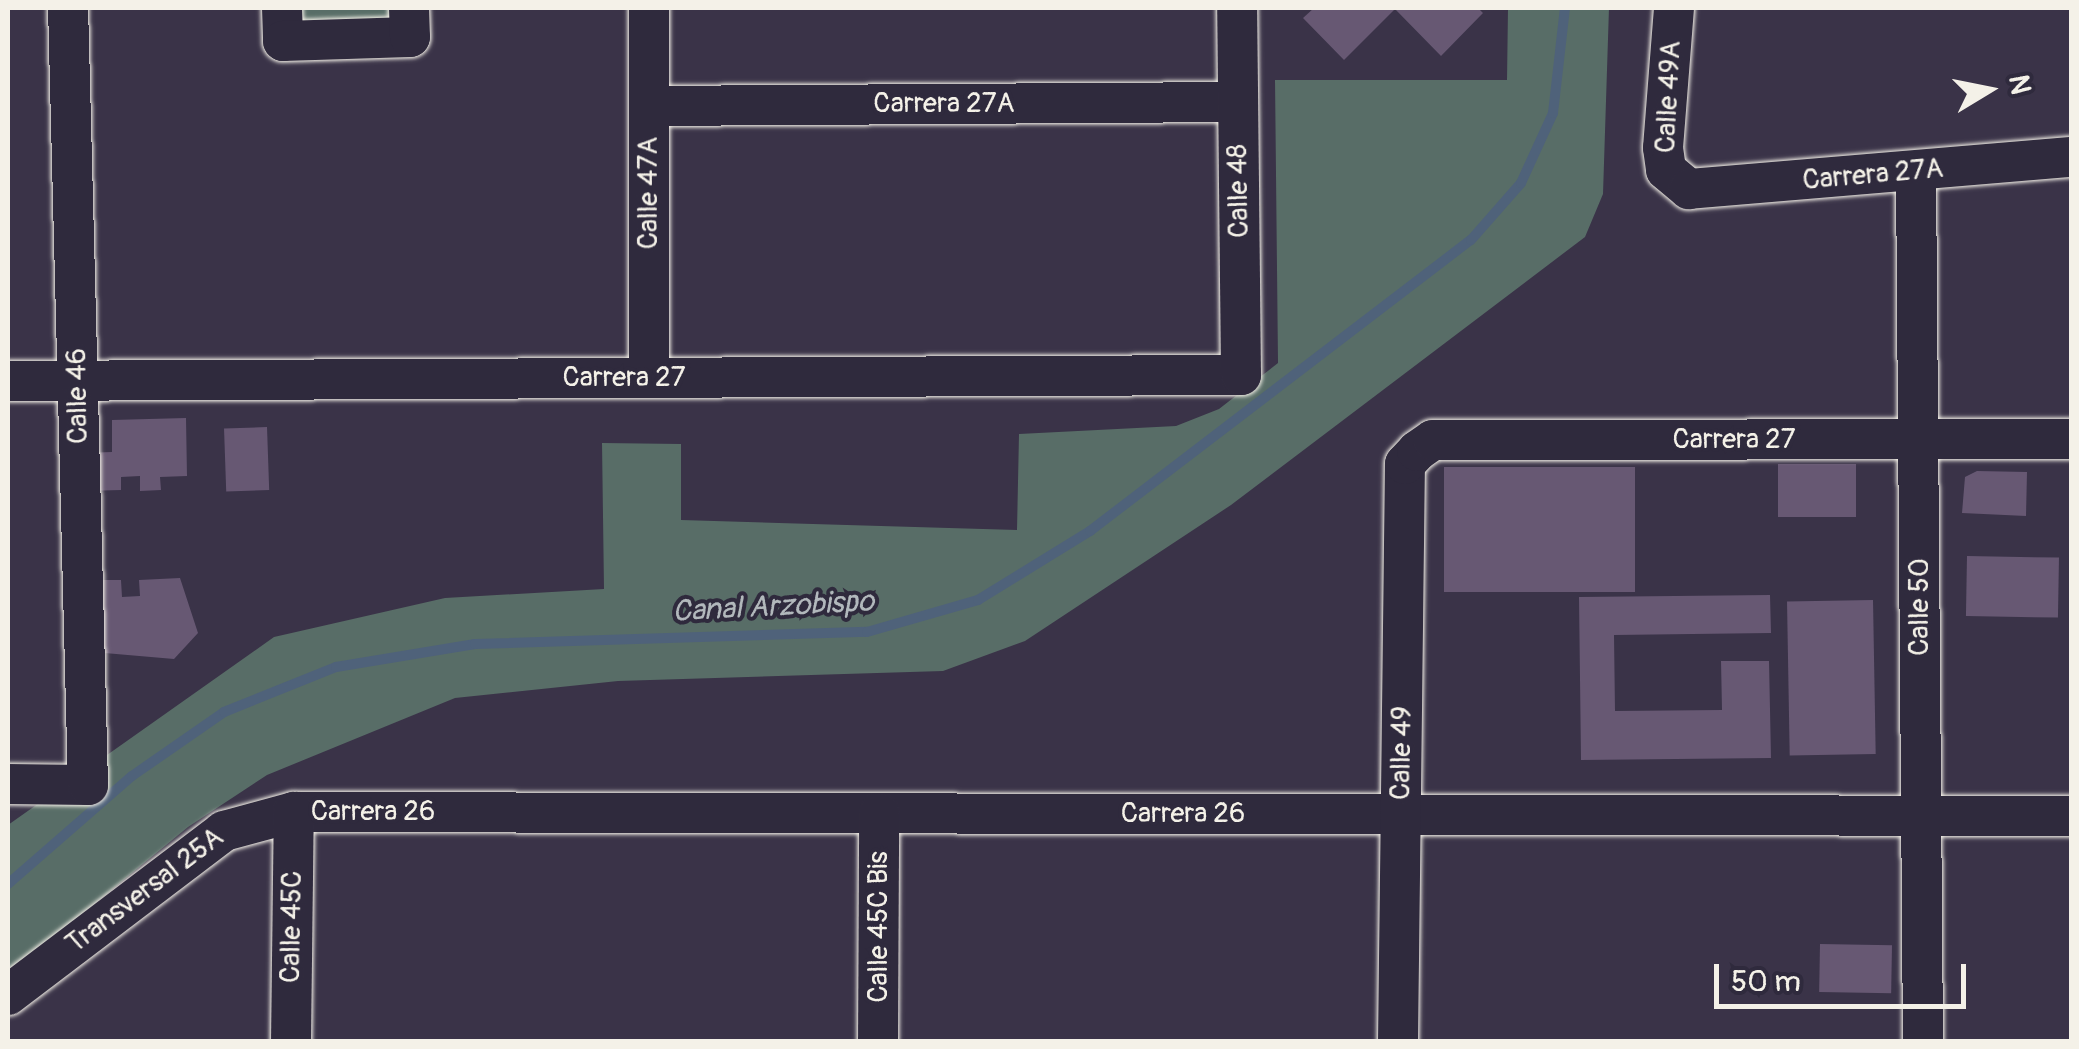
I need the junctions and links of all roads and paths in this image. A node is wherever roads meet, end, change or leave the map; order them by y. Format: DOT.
graph roads {
  1 [pos="68,8"];
  2 [pos="282,8"];
  3 [pos="410,8"];
  4 [pos="650,8"];
  5 [pos="1237,8"];
  6 [pos="1674,8"];
  7 [pos="1238,102"];
  8 [pos="649,106"];
  9 [pos="2072,157"];
  10 [pos="1916,172"];
  11 [pos="1675,182"];
  12 [pos="1241,375"];
  13 [pos="648,378"];
  14 [pos="77,381"];
  15 [pos="8,382"];
  16 [pos="1918,439"];
  17 [pos="2072,439"];
  18 [pos="1406,464"];
  19 [pos="8,784"];
  20 [pos="294,812"];
  21 [pos="880,813"];
  22 [pos="1401,814"];
  23 [pos="1921,816"];
  24 [pos="2072,816"];
  25 [pos="8,995"];
  26 [pos="291,1042"];
  27 [pos="878,1042"];
  28 [pos="1398,1042"];
  29 [pos="1923,1042"];
  1 -- 14 [label="street, Calle 46"];
  2 -- 3 [label="street"];
  4 -- 8 [label="street, Calle 47A"];
  5 -- 7 [label="street, Calle 48"];
  6 -- 11 [label="street, Calle 49A"];
  7 -- 8 [label="street, Carrera 27A"];
  7 -- 12 [label="street, Calle 48"];
  8 -- 13 [label="street, Calle 47A"];
  9 -- 10 [label="street, Carrera 27A"];
  10 -- 11 [label="street, Carrera 27A"];
  10 -- 16 [label="street, Calle 50"];
  12 -- 13 [label="street, Carrera 27"];
  13 -- 14 [label="street, Carrera 27"];
  14 -- 15 [label="street, Carrera 27"];
  14 -- 19 [label="street, Calle 46"];
  16 -- 17 [label="street, Carrera 27"];
  16 -- 18 [label="street, Carrera 27"];
  16 -- 23 [label="street, Calle 50"];
  18 -- 22 [label="street, Calle 49"];
  20 -- 21 [label="street, Carrera 26"];
  20 -- 25 [label="street, Transversal 25A"];
  20 -- 26 [label="street, Calle 45C"];
  21 -- 22 [label="street, Carrera 26"];
  21 -- 27 [label="street, Calle 45C Bis"];
  22 -- 23 [label="street, Carrera 26"];
  22 -- 28 [label="street, Calle 49"];
  23 -- 24 [label="street, Carrera 26"];
  23 -- 29 [label="street, Calle 50"];
}
